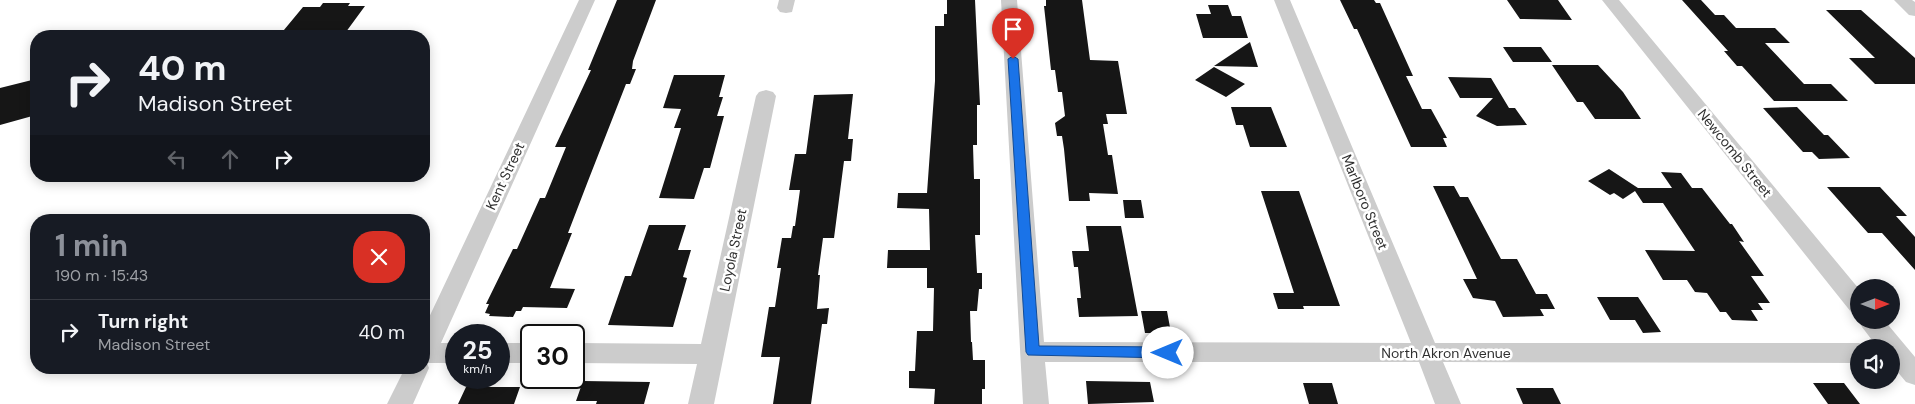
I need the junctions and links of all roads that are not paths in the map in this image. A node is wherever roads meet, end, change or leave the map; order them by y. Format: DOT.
graph roads {
  1 [pos="587,0"];
  2 [pos="1009,0"];
  3 [pos="1282,0"];
  4 [pos="1610,0"];
  5 [pos="1902,0"];
  6 [pos="1915,11"];
  7 [pos="766,96"];
  8 [pos="1850,295"];
  9 [pos="1878,329"];
  10 [pos="430,340"];
  11 [pos="1033,352"];
  12 [pos="430,353"];
  13 [pos="445,353"];
  14 [pos="585,353"];
  15 [pos="1427,353"];
  16 [pos="1850,353"];
  17 [pos="1901,353"];
  18 [pos="711,354"];
  19 [pos="414,374"];
  20 [pos="1915,375"];
  21 [pos="400,404"];
  22 [pos="701,404"];
  23 [pos="1036,404"];
  24 [pos="1448,404"];
  1 -- 10 [label="street, Kent Street"];
  2 -- 11 [label="street"];
  3 -- 15 [label="street, Marlboro Street"];
  4 -- 8 [label="street, Newcomb Street"];
  5 -- 6 [label="street"];
  7 -- 18 [label="street, Loyola Street"];
  9 -- 17 [label="street"];
  11 -- 15 [label="street, North Akron Avenue"];
  11 -- 23 [label="street"];
  12 -- 13 [label="street"];
  14 -- 18 [label="street"];
  15 -- 16 [label="street, North Akron Avenue"];
  15 -- 24 [label="street, Marlboro Street"];
  17 -- 20 [label="street"];
  18 -- 22 [label="street, Loyola Street"];
  19 -- 21 [label="street"];
}
